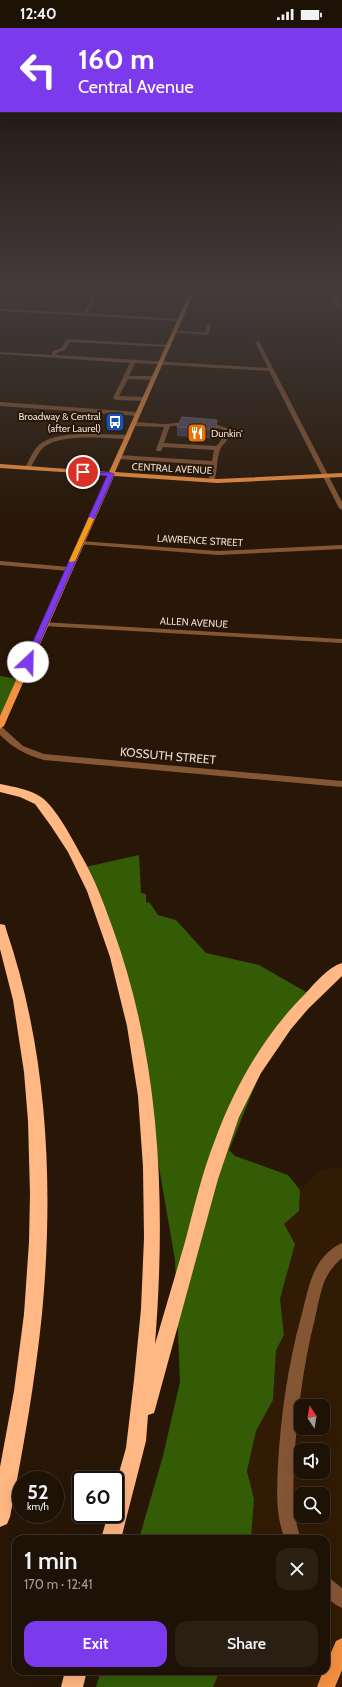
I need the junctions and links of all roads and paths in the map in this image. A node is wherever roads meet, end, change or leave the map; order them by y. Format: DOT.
graph roads {
  1 [pos="130,367"];
  2 [pos="159,367"];
  3 [pos="231,367"];
  4 [pos="272,370"];
  5 [pos="126,377"];
  6 [pos="154,378"];
  7 [pos="145,399"];
  8 [pos="0,404"];
  9 [pos="112,405"];
  10 [pos="138,414"];
  11 [pos="134,424"];
  12 [pos="168,425"];
  13 [pos="128,437"];
  14 [pos="162,445"];
  15 [pos="217,448"];
  16 [pos="119,457"];
  17 [pos="155,459"];
  18 [pos="215,463"];
  19 [pos="0,466"];
  20 [pos="28,468"];
  21 [pos="111,474"];
  22 [pos="342,474"];
  23 [pos="325,476"];
  24 [pos="212,480"];
  25 [pos="342,508"];
  26 [pos="80,543"];
  27 [pos="342,547"];
  28 [pos="0,563"];
  29 [pos="69,569"];
  30 [pos="44,624"];
  31 [pos="342,641"];
  32 [pos="0,726"];
  33 [pos="0,730"];
  34 [pos="342,784"];
  35 [pos="0,788"];
  36 [pos="0,929"];
  37 [pos="342,968"];
  38 [pos="342,1250"];
  39 [pos="135,1449"];
  40 [pos="0,1517"];
  41 [pos="112,1535"];
  42 [pos="290,1535"];
  43 [pos="330,1589"];
  44 [pos="342,1599"];
  45 [pos="342,1647"];
  46 [pos="75,1675"];
  47 [pos="72,1687"];
  48 [pos="326,1687"];
  1 -- 5 [label="street"];
  2 -- 6 [label="main road"];
  3 -- 4 [label="street"];
  4 -- 23 [label="street"];
  5 -- 6 [label="street"];
  5 -- 9 [label="street"];
  6 -- 7 [label="main road"];
  7 -- 9 [label="street"];
  7 -- 10 [label="main road"];
  8 -- 9 [label="street"];
  9 -- 10 [label="street"];
  10 -- 11 [label="main road"];
  11 -- 12 [label="street"];
  11 -- 13 [label="main road"];
  12 -- 14 [label="street"];
  12 -- 15 [label="street"];
  13 -- 16 [label="main road"];
  13 -- 20 [label="street"];
  14 -- 15 [label="street"];
  14 -- 17 [label="street"];
  15 -- 18 [label="street"];
  16 -- 17 [label="street"];
  16 -- 21 [label="main road"];
  17 -- 18 [label="street"];
  18 -- 24 [label="street"];
  19 -- 20 [label="main road, CENTRAL AVENUE"];
  20 -- 21 [label="main road, CENTRAL AVENUE"];
  21 -- 24 [label="main road, CENTRAL AVENUE"];
  21 -- 26 [label="main road"];
  22 -- 23 [label="main road, CENTRAL AVENUE"];
  23 -- 24 [label="main road, CENTRAL AVENUE"];
  23 -- 25 [label="street"];
  26 -- 27 [label="street, LAWRENCE STREET"];
  26 -- 29 [label="main road"];
  28 -- 29 [label="street"];
  29 -- 30 [label="main road"];
  30 -- 31 [label="street, ALLEN AVENUE"];
  30 -- 32 [label="main road"];
  33 -- 34 [label="street, KOSSUTH STREET"];
  35 -- 39 [label="highway"];
  36 -- 40 [label="highway"];
  37 -- 39 [label="highway"];
  38 -- 42 [label="street"];
  39 -- 41 [label="highway"];
  43 -- 44 [label="street"];
  45 -- 48 [label="main road"];
  46 -- 47 [label="highway"];
}
